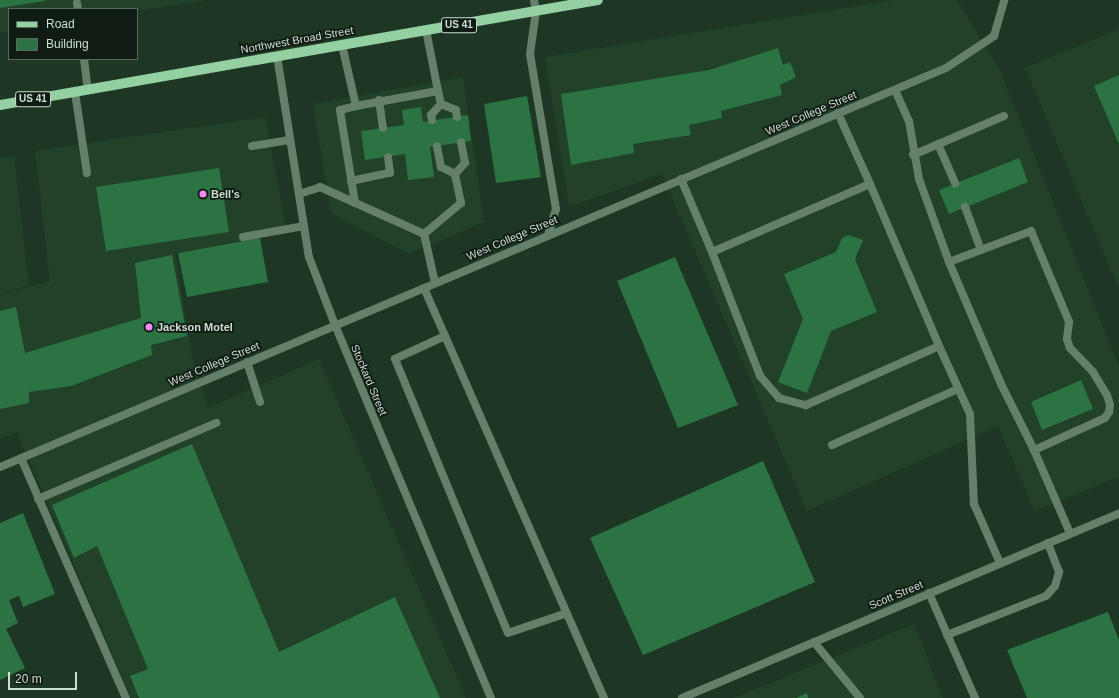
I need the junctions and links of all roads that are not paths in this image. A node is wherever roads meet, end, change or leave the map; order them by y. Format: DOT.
graph roads {
  1 [pos="534,0"];
  2 [pos="598,0"];
  3 [pos="1004,0"];
  4 [pos="584,1"];
  5 [pos="536,11"];
  6 [pos="426,30"];
  7 [pos="342,45"];
  8 [pos="277,56"];
  9 [pos="84,60"];
  10 [pos="88,90"];
  11 [pos="894,90"];
  12 [pos="438,91"];
  13 [pos="75,92"];
  14 [pos="379,100"];
  15 [pos="441,104"];
  16 [pos="0,105"];
  17 [pos="356,106"];
  18 [pos="838,113"];
  19 [pos="1004,116"];
  20 [pos="457,117"];
  21 [pos="432,120"];
  22 [pos="383,128"];
  23 [pos="290,140"];
  24 [pos="461,142"];
  25 [pos="938,144"];
  26 [pos="252,146"];
  27 [pos="437,146"];
  28 [pos="913,155"];
  29 [pos="388,157"];
  30 [pos="87,173"];
  31 [pos="455,174"];
  32 [pos="681,179"];
  33 [pos="351,181"];
  34 [pos="870,184"];
  35 [pos="956,184"];
  36 [pos="299,194"];
  37 [pos="355,203"];
  38 [pos="965,207"];
  39 [pos="304,226"];
  40 [pos="424,234"];
  41 [pos="548,235"];
  42 [pos="243,237"];
  43 [pos="981,250"];
  44 [pos="712,252"];
  45 [pos="949,262"];
  46 [pos="436,283"];
  47 [pos="424,288"];
  48 [pos="334,325"];
  49 [pos="445,336"];
  50 [pos="939,346"];
  51 [pos="247,362"];
  52 [pos="958,389"];
  53 [pos="260,402"];
  54 [pos="216,423"];
  55 [pos="832,445"];
  56 [pos="1034,450"];
  57 [pos="21,458"];
  58 [pos="0,467"];
  59 [pos="38,499"];
  60 [pos="1119,513"];
  61 [pos="1070,534"];
  62 [pos="1048,543"];
  63 [pos="1000,563"];
  64 [pos="929,593"];
  65 [pos="567,613"];
  66 [pos="947,635"];
  67 [pos="814,642"];
  68 [pos="126,698"];
  69 [pos="491,698"];
  70 [pos="604,698"];
  71 [pos="682,698"];
  72 [pos="860,698"];
  73 [pos="975,698"];
  1 -- 5 [label="street"];
  2 -- 4 [label="main road, Northwest Broad Street / US 41"];
  3 -- 11 [label="street, West College Street"];
  4 -- 5 [label="main road, Northwest Broad Street / US 41"];
  5 -- 6 [label="main road, Northwest Broad Street / US 41"];
  5 -- 41 [label="street"];
  6 -- 7 [label="main road, Northwest Broad Street / US 41"];
  6 -- 12 [label="street"];
  7 -- 8 [label="main road, Northwest Broad Street / US 41"];
  7 -- 17 [label="street"];
  8 -- 10 [label="main road, Northwest Broad Street / US 41"];
  8 -- 23 [label="street, Stockard Street"];
  9 -- 10 [label="street"];
  10 -- 13 [label="main road, Northwest Broad Street / US 41"];
  11 -- 18 [label="street, West College Street"];
  11 -- 28 [label="street"];
  12 -- 14 [label="street"];
  12 -- 15 [label="street"];
  13 -- 16 [label="main road, Northwest Broad Street / US 41"];
  13 -- 30 [label="street"];
  14 -- 17 [label="street"];
  14 -- 22 [label="street"];
  15 -- 20 [label="street"];
  15 -- 21 [label="street"];
  17 -- 33 [label="street"];
  18 -- 32 [label="street, West College Street"];
  18 -- 34 [label="street"];
  19 -- 25 [label="street"];
  23 -- 26 [label="street"];
  23 -- 36 [label="street, Stockard Street"];
  24 -- 31 [label="street"];
  25 -- 28 [label="street"];
  25 -- 35 [label="street"];
  27 -- 31 [label="street"];
  28 -- 45 [label="street"];
  29 -- 33 [label="street"];
  31 -- 40 [label="street"];
  32 -- 41 [label="street, West College Street"];
  32 -- 44 [label="street"];
  33 -- 37 [label="street"];
  34 -- 44 [label="street"];
  34 -- 50 [label="street"];
  36 -- 37 [label="street"];
  36 -- 39 [label="street, Stockard Street"];
  37 -- 40 [label="street"];
  38 -- 43 [label="street"];
  39 -- 42 [label="street"];
  39 -- 48 [label="street, Stockard Street"];
  40 -- 46 [label="street"];
  41 -- 46 [label="street, West College Street"];
  43 -- 45 [label="street"];
  43 -- 56 [label="street"];
  44 -- 50 [label="street"];
  45 -- 56 [label="street"];
  46 -- 47 [label="street, West College Street"];
  47 -- 48 [label="street, West College Street"];
  47 -- 49 [label="street"];
  48 -- 51 [label="street, West College Street"];
  48 -- 69 [label="street, Stockard Street"];
  49 -- 65 [label="street"];
  49 -- 65 [label="street"];
  50 -- 52 [label="street"];
  51 -- 53 [label="street"];
  51 -- 57 [label="street, West College Street"];
  52 -- 55 [label="street"];
  52 -- 63 [label="street"];
  54 -- 59 [label="street"];
  56 -- 61 [label="street"];
  57 -- 58 [label="street, West College Street"];
  57 -- 59 [label="street"];
  59 -- 68 [label="street"];
  60 -- 61 [label="street, Scott Street"];
  61 -- 62 [label="street, Scott Street"];
  62 -- 63 [label="street, Scott Street"];
  62 -- 66 [label="street"];
  63 -- 64 [label="street, Scott Street"];
  64 -- 66 [label="street"];
  64 -- 67 [label="street, Scott Street"];
  65 -- 70 [label="street"];
  66 -- 73 [label="street"];
  67 -- 71 [label="street, Scott Street"];
  67 -- 72 [label="street"];
}
